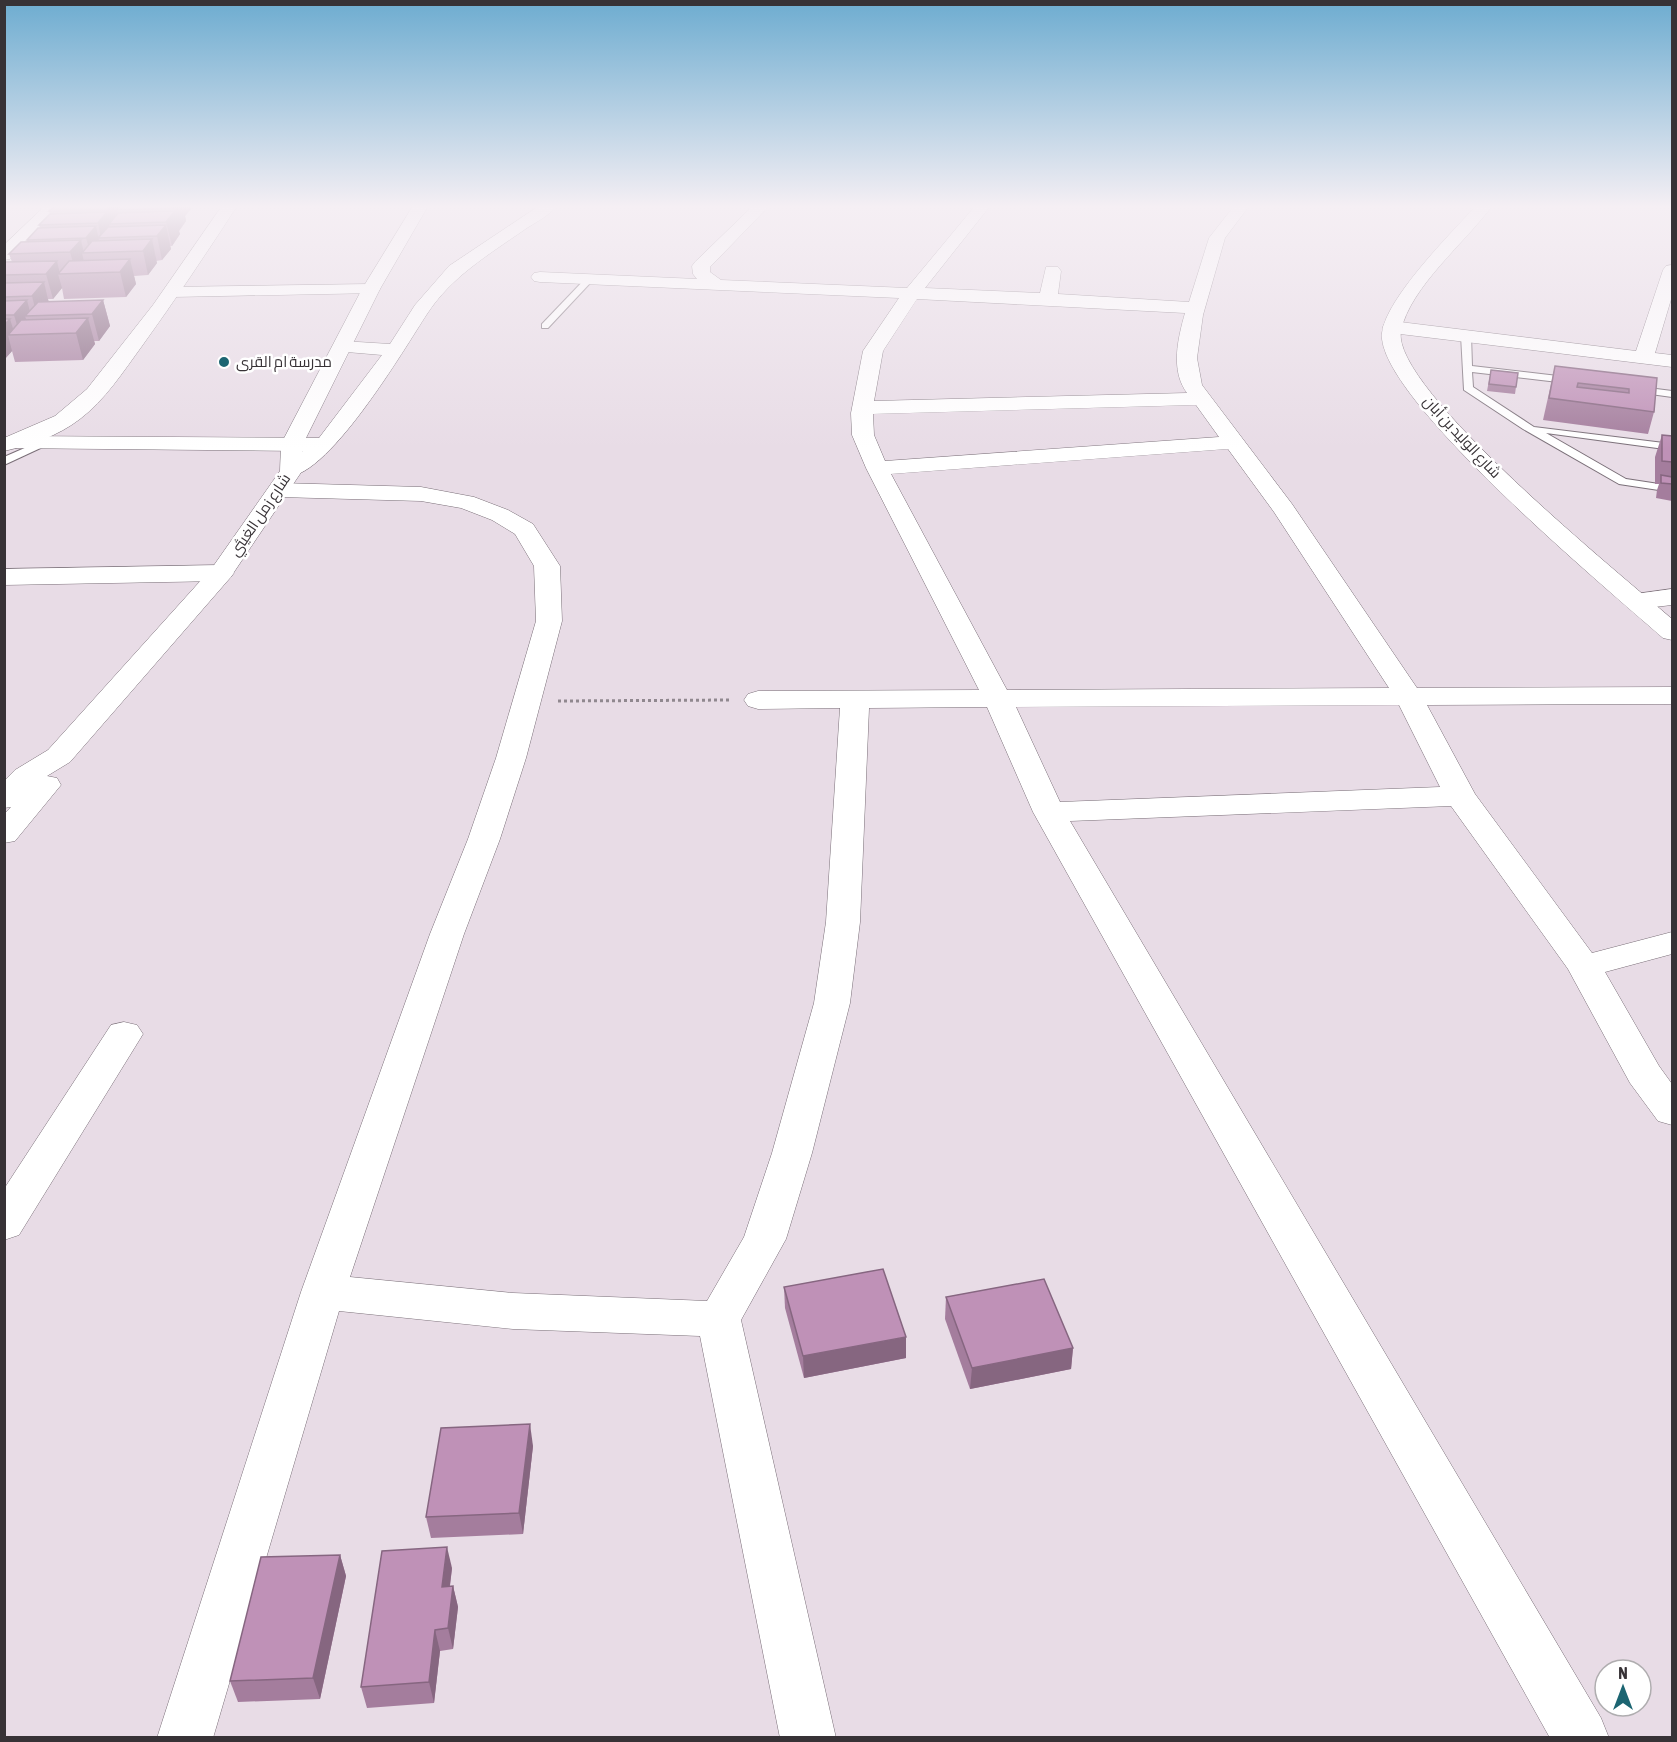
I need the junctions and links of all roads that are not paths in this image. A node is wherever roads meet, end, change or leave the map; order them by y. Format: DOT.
graph roads {
  1 [pos="175,287"];
  2 [pos="440,287"];
  3 [pos="582,287"];
  4 [pos="766,287"];
  5 [pos="917,287"];
  6 [pos="1050,287"];
  7 [pos="1201,287"];
  8 [pos="1416,287"];
  9 [pos="1666,287"];
  10 [pos="371,289"];
  11 [pos="172,292"];
  12 [pos="911,294"];
  13 [pos="1048,299"];
  14 [pos="1195,308"];
  15 [pos="545,326"];
  16 [pos="1392,327"];
  17 [pos="1466,335"];
  18 [pos="342,347"];
  19 [pos="396,350"];
  20 [pos="1644,357"];
  21 [pos="1672,361"];
  22 [pos="1468,368"];
  23 [pos="1582,382"];
  24 [pos="1627,388"];
  25 [pos="1672,394"];
  26 [pos="1200,399"];
  27 [pos="863,408"];
  28 [pos="1527,428"];
  29 [pos="1235,442"];
  30 [pos="292,444"];
  31 [pos="326,445"];
  32 [pos="1672,447"];
  33 [pos="7,450"];
  34 [pos="877,468"];
  35 [pos="286,480"];
  36 [pos="1672,489"];
  37 [pos="221,573"];
  38 [pos="4,577"];
  39 [pos="1672,597"];
  40 [pos="1637,601"];
  41 [pos="1672,632"];
  42 [pos="1672,695"];
  43 [pos="1409,697"];
  44 [pos="998,699"];
  45 [pos="759,700"];
  46 [pos="855,700"];
  47 [pos="1460,796"];
  48 [pos="16,798"];
  49 [pos="1049,812"];
  50 [pos="4,834"];
  51 [pos="1672,943"];
  52 [pos="1584,966"];
  53 [pos="124,1034"];
  54 [pos="1672,1111"];
  55 [pos="4,1224"];
  56 [pos="323,1292"];
  57 [pos="719,1319"];
  58 [pos="185,1737"];
  59 [pos="808,1737"];
  60 [pos="1581,1737"];
  1 -- 11 [label="street"];
  2 -- 19 [label="street"];
  3 -- 15 [label="lane"];
  4 -- 12 [label="street"];
  5 -- 12 [label="street"];
  6 -- 13 [label="street"];
  7 -- 14 [label="street"];
  8 -- 16 [label="street"];
  9 -- 20 [label="street"];
  10 -- 11 [label="street"];
  10 -- 18 [label="street, شارع زمل الغيثي"];
  11 -- 33 [label="street"];
  12 -- 13 [label="street"];
  12 -- 27 [label="street"];
  13 -- 14 [label="street"];
  14 -- 26 [label="street"];
  16 -- 17 [label="street"];
  16 -- 40 [label="street, شارع الوليد بن أبان"];
  17 -- 20 [label="street"];
  17 -- 22 [label="lane"];
  18 -- 19 [label="street"];
  18 -- 30 [label="street, شارع زمل الغيثي"];
  19 -- 31 [label="street"];
  20 -- 21 [label="street"];
  22 -- 23 [label="lane"];
  22 -- 28 [label="lane"];
  24 -- 25 [label="lane"];
  26 -- 27 [label="street"];
  26 -- 29 [label="street"];
  27 -- 34 [label="street"];
  28 -- 32 [label="lane"];
  28 -- 36 [label="lane"];
  29 -- 34 [label="street"];
  29 -- 43 [label="street"];
  30 -- 31 [label="street"];
  30 -- 33 [label="street"];
  30 -- 35 [label="street, شارع زمل الغيثي"];
  31 -- 35 [label="street"];
  34 -- 44 [label="street"];
  35 -- 37 [label="street, شارع زمل الغيثي"];
  35 -- 56 [label="street"];
  37 -- 38 [label="street"];
  37 -- 48 [label="street, شارع زمل الغيثي"];
  39 -- 40 [label="street"];
  40 -- 41 [label="street, شارع الوليد بن أبان"];
  42 -- 43 [label="street"];
  43 -- 44 [label="street"];
  43 -- 47 [label="street"];
  44 -- 46 [label="street"];
  44 -- 49 [label="street"];
  45 -- 46 [label="street"];
  46 -- 57 [label="street"];
  47 -- 49 [label="street"];
  47 -- 52 [label="street"];
  48 -- 50 [label="street"];
  49 -- 60 [label="street"];
  51 -- 52 [label="street"];
  52 -- 54 [label="street"];
  53 -- 55 [label="street"];
  56 -- 57 [label="street"];
  56 -- 58 [label="street"];
  57 -- 59 [label="street"];
}
